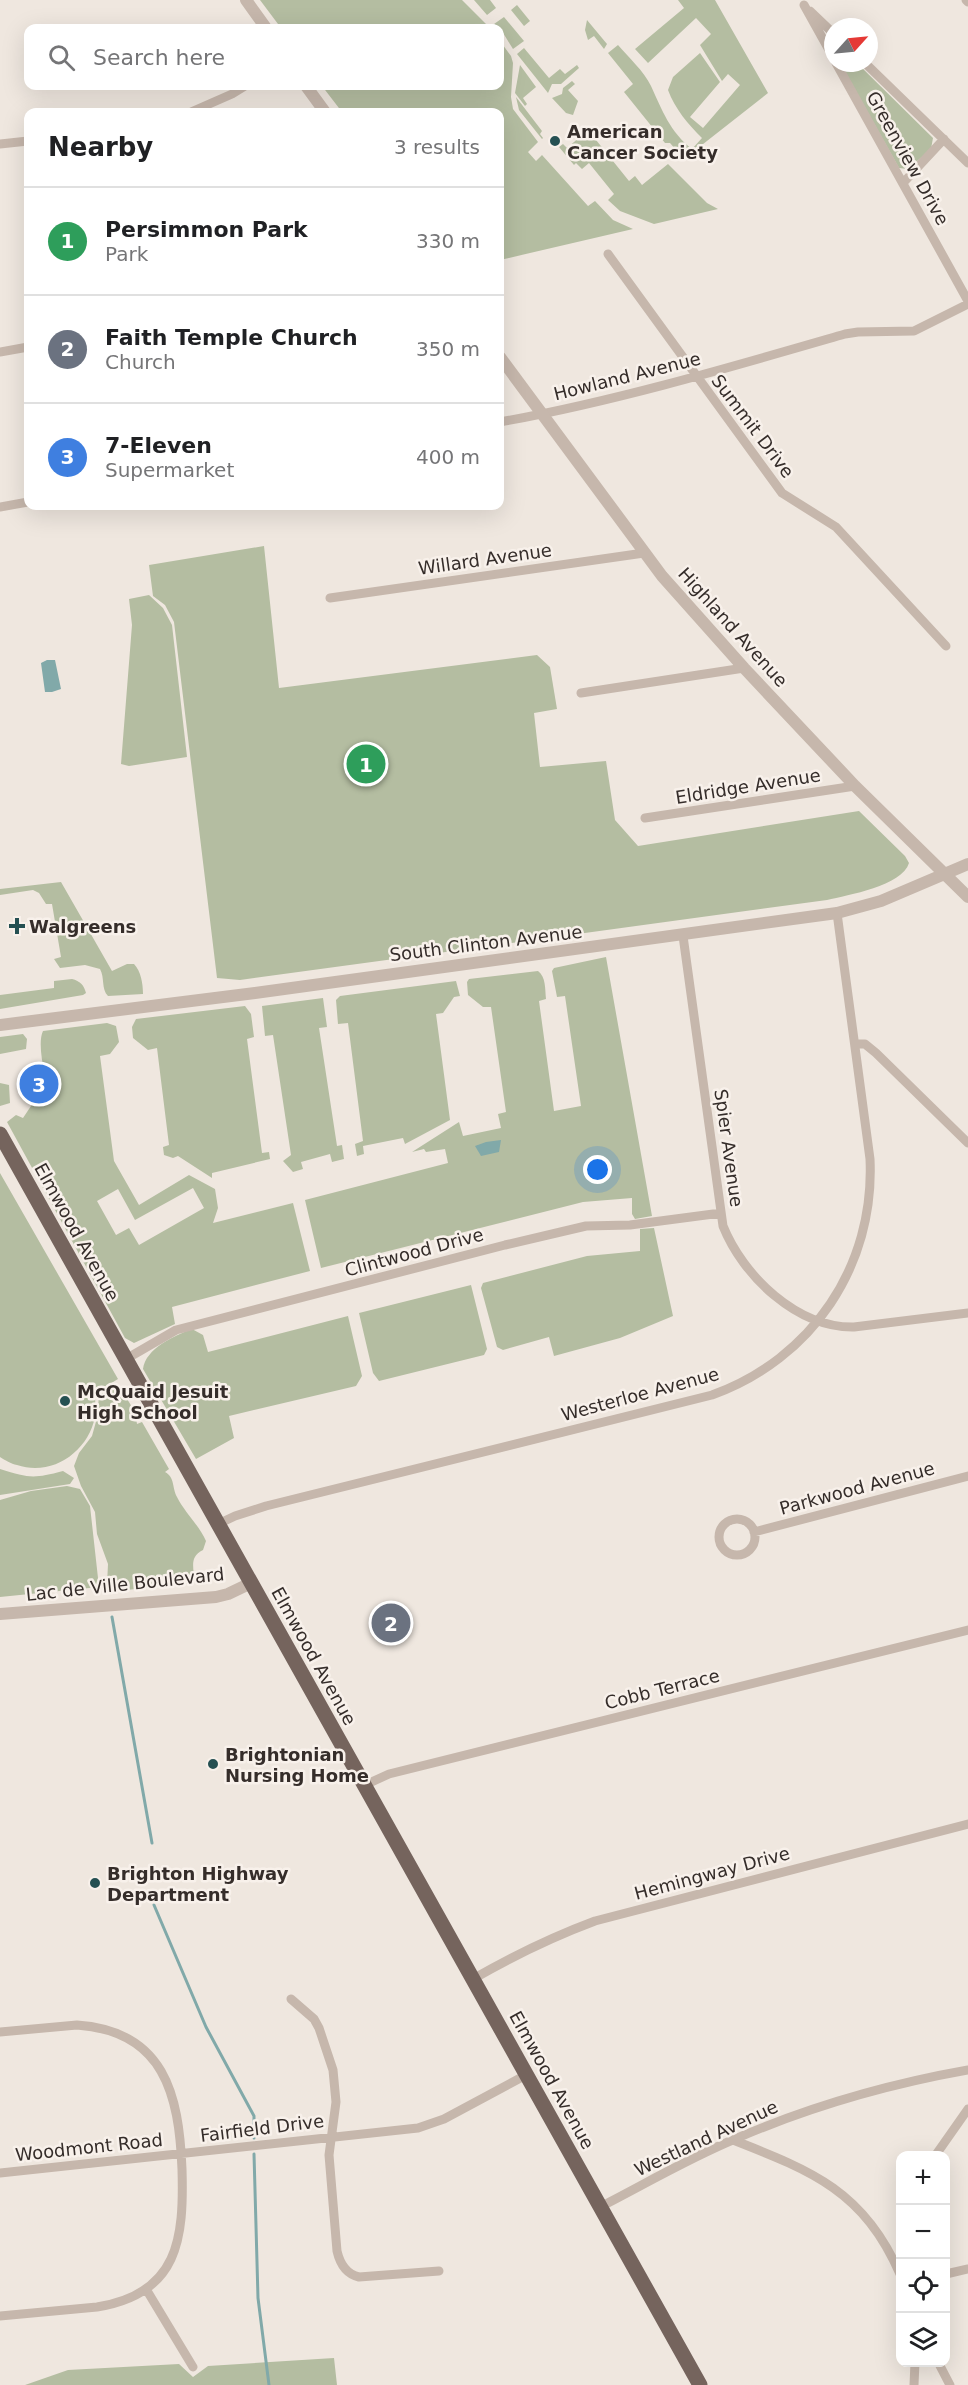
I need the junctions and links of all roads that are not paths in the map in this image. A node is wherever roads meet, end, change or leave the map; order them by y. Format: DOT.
graph roads {
  1 [pos="246,0"];
  2 [pos="802,2"];
  3 [pos="263,24"];
  4 [pos="824,24"];
  5 [pos="824,41"];
  6 [pos="841,72"];
  7 [pos="874,72"];
  8 [pos="238,90"];
  9 [pos="309,90"];
  10 [pos="200,108"];
  11 [pos="322,108"];
  12 [pos="944,139"];
  13 [pos="24,141"];
  14 [pos="0,144"];
  15 [pos="968,163"];
  16 [pos="903,183"];
  17 [pos="608,255"];
  18 [pos="968,302"];
  19 [pos="24,348"];
  20 [pos="0,352"];
  21 [pos="504,362"];
  22 [pos="696,376"];
  23 [pos="542,414"];
  24 [pos="504,421"];
  25 [pos="24,503"];
  26 [pos="0,507"];
  27 [pos="644,553"];
  28 [pos="330,598"];
  29 [pos="946,646"];
  30 [pos="744,668"];
  31 [pos="581,693"];
  32 [pos="855,786"];
  33 [pos="645,819"];
  34 [pos="968,864"];
  35 [pos="946,874"];
  36 [pos="968,897"];
  37 [pos="837,914"];
  38 [pos="683,936"];
  39 [pos="0,1025"];
  40 [pos="856,1044"];
  41 [pos="0,1134"];
  42 [pos="968,1143"];
  43 [pos="721,1213"];
  44 [pos="968,1313"];
  45 [pos="819,1321"];
  46 [pos="126,1359"];
  47 [pos="968,1476"];
  48 [pos="218,1524"];
  49 [pos="754,1532"];
  50 [pos="251,1583"];
  51 [pos="0,1614"];
  52 [pos="968,1630"];
  53 [pos="365,1785"];
  54 [pos="968,1824"];
  55 [pos="473,1980"];
  56 [pos="291,1999"];
  57 [pos="0,2032"];
  58 [pos="968,2070"];
  59 [pos="526,2075"];
  60 [pos="968,2109"];
  61 [pos="332,2136"];
  62 [pos="733,2140"];
  63 [pos="938,2151"];
  64 [pos="181,2154"];
  65 [pos="0,2173"];
  66 [pos="600,2207"];
  67 [pos="896,2265"];
  68 [pos="968,2269"];
  69 [pos="439,2271"];
  70 [pos="950,2273"];
  71 [pos="146,2289"];
  72 [pos="0,2316"];
  73 [pos="193,2367"];
  74 [pos="915,2367"];
  75 [pos="941,2367"];
  76 [pos="700,2385"];
  77 [pos="914,2385"];
  78 [pos="950,2385"];
  1 -- 3 [label="street"];
  2 -- 4 [label="street"];
  2 -- 5 [label="street"];
  6 -- 16 [label="street, Greenview Drive"];
  7 -- 12 [label="street"];
  8 -- 10 [label="street"];
  9 -- 11 [label="street"];
  12 -- 15 [label="street"];
  12 -- 16 [label="street"];
  13 -- 14 [label="street"];
  16 -- 18 [label="street, Greenview Drive"];
  17 -- 22 [label="street, Summit Drive"];
  18 -- 22 [label="street, Howland Avenue"];
  19 -- 20 [label="street"];
  21 -- 23 [label="street, Highland Avenue"];
  22 -- 23 [label="street, Howland Avenue"];
  22 -- 29 [label="street, Summit Drive"];
  23 -- 24 [label="street, Howland Avenue"];
  23 -- 27 [label="street, Highland Avenue"];
  25 -- 26 [label="street"];
  27 -- 28 [label="street, Willard Avenue"];
  27 -- 30 [label="street, Highland Avenue"];
  30 -- 31 [label="street"];
  30 -- 32 [label="street, Highland Avenue"];
  32 -- 33 [label="street, Eldridge Avenue"];
  32 -- 35 [label="street, Highland Avenue"];
  34 -- 35 [label="street, South Clinton Avenue"];
  35 -- 36 [label="street, Highland Avenue"];
  35 -- 37 [label="street, South Clinton Avenue"];
  37 -- 38 [label="street, South Clinton Avenue"];
  37 -- 40 [label="street, Westerloe Avenue"];
  38 -- 39 [label="street, South Clinton Avenue"];
  38 -- 43 [label="street, Spier Avenue"];
  40 -- 42 [label="street"];
  40 -- 45 [label="street, Westerloe Avenue"];
  41 -- 46 [label="main road, Elmwood Avenue"];
  43 -- 45 [label="street, Spier Avenue"];
  43 -- 46 [label="street, Clintwood Drive"];
  44 -- 45 [label="street, Spier Avenue"];
  45 -- 48 [label="street, Westerloe Avenue"];
  46 -- 48 [label="main road, Elmwood Avenue"];
  47 -- 49 [label="street, Parkwood Avenue"];
  48 -- 50 [label="main road, Elmwood Avenue"];
  50 -- 51 [label="street, Lac de Ville Boulevard"];
  50 -- 53 [label="main road, Elmwood Avenue"];
  52 -- 53 [label="street, Cobb Terrace"];
  53 -- 55 [label="main road, Elmwood Avenue"];
  54 -- 55 [label="street, Hemingway Drive"];
  55 -- 59 [label="main road, Elmwood Avenue"];
  56 -- 61 [label="street"];
  57 -- 64 [label="street, Fairfield Drive"];
  58 -- 62 [label="street, Westland Avenue"];
  59 -- 61 [label="street, Fairfield Drive"];
  59 -- 66 [label="main road, Elmwood Avenue"];
  60 -- 63 [label="street"];
  61 -- 64 [label="street, Fairfield Drive"];
  61 -- 69 [label="street"];
  62 -- 66 [label="street, Westland Avenue"];
  62 -- 67 [label="street"];
  64 -- 65 [label="street, Woodmont Road"];
  64 -- 71 [label="street"];
  66 -- 76 [label="main road, Elmwood Avenue"];
  68 -- 70 [label="street"];
  71 -- 72 [label="street"];
  71 -- 73 [label="street"];
  74 -- 77 [label="street"];
  75 -- 78 [label="street"];
}
